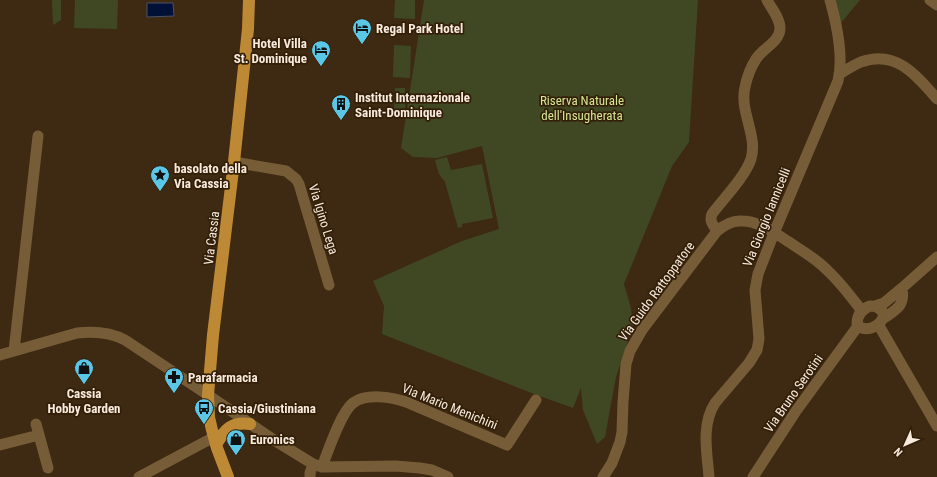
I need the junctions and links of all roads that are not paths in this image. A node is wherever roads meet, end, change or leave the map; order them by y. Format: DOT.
graph roads {
  1 [pos="249,0"];
  2 [pos="767,0"];
  3 [pos="830,0"];
  4 [pos="930,0"];
  5 [pos="937,5"];
  6 [pos="839,74"];
  7 [pos="937,99"];
  8 [pos="38,136"];
  9 [pos="234,162"];
  10 [pos="717,231"];
  11 [pos="774,233"];
  12 [pos="937,257"];
  13 [pos="329,285"];
  14 [pos="902,288"];
  15 [pos="875,306"];
  16 [pos="862,311"];
  17 [pos="881,321"];
  18 [pos="858,326"];
  19 [pos="14,350"];
  20 [pos="0,355"];
  21 [pos="208,395"];
  22 [pos="536,400"];
  23 [pos="250,424"];
  24 [pos="937,426"];
  25 [pos="215,441"];
  26 [pos="0,445"];
  27 [pos="318,466"];
  28 [pos="48,468"];
  29 [pos="139,477"];
  30 [pos="228,477"];
  31 [pos="310,477"];
  32 [pos="448,477"];
  33 [pos="603,477"];
  34 [pos="709,477"];
  35 [pos="753,477"];
  1 -- 9 [label="main road, Via Cassia"];
  2 -- 10 [label="street"];
  3 -- 6 [label="street, Via Giorgio Iannicelli"];
  4 -- 5 [label="street"];
  6 -- 7 [label="street"];
  6 -- 11 [label="street, Via Giorgio Iannicelli"];
  8 -- 19 [label="street"];
  9 -- 13 [label="street, Via Igino Lega"];
  9 -- 21 [label="main road, Via Cassia"];
  10 -- 11 [label="street, Via Guido Rattoppatore"];
  10 -- 33 [label="street, Via Guido Rattoppatore"];
  11 -- 16 [label="street, Via Guido Rattoppatore"];
  11 -- 34 [label="street, Via Giorgio Iannicelli"];
  12 -- 14 [label="street"];
  14 -- 15 [label="street"];
  14 -- 17 [label="street"];
  15 -- 16 [label="street"];
  15 -- 17 [label="street"];
  16 -- 18 [label="street"];
  17 -- 18 [label="street"];
  17 -- 24 [label="street"];
  18 -- 35 [label="street, Via Bruno Serotini"];
  19 -- 20 [label="street"];
  19 -- 21 [label="street"];
  21 -- 23 [label="street"];
  21 -- 25 [label="main road, Via Cassia"];
  22 -- 27 [label="street, Via Mario Menichini"];
  23 -- 25 [label="main road"];
  23 -- 27 [label="street"];
  25 -- 29 [label="street"];
  25 -- 30 [label="main road, Via Cassia"];
  26 -- 28 [label="street"];
  27 -- 31 [label="street"];
  27 -- 32 [label="street"];
}
